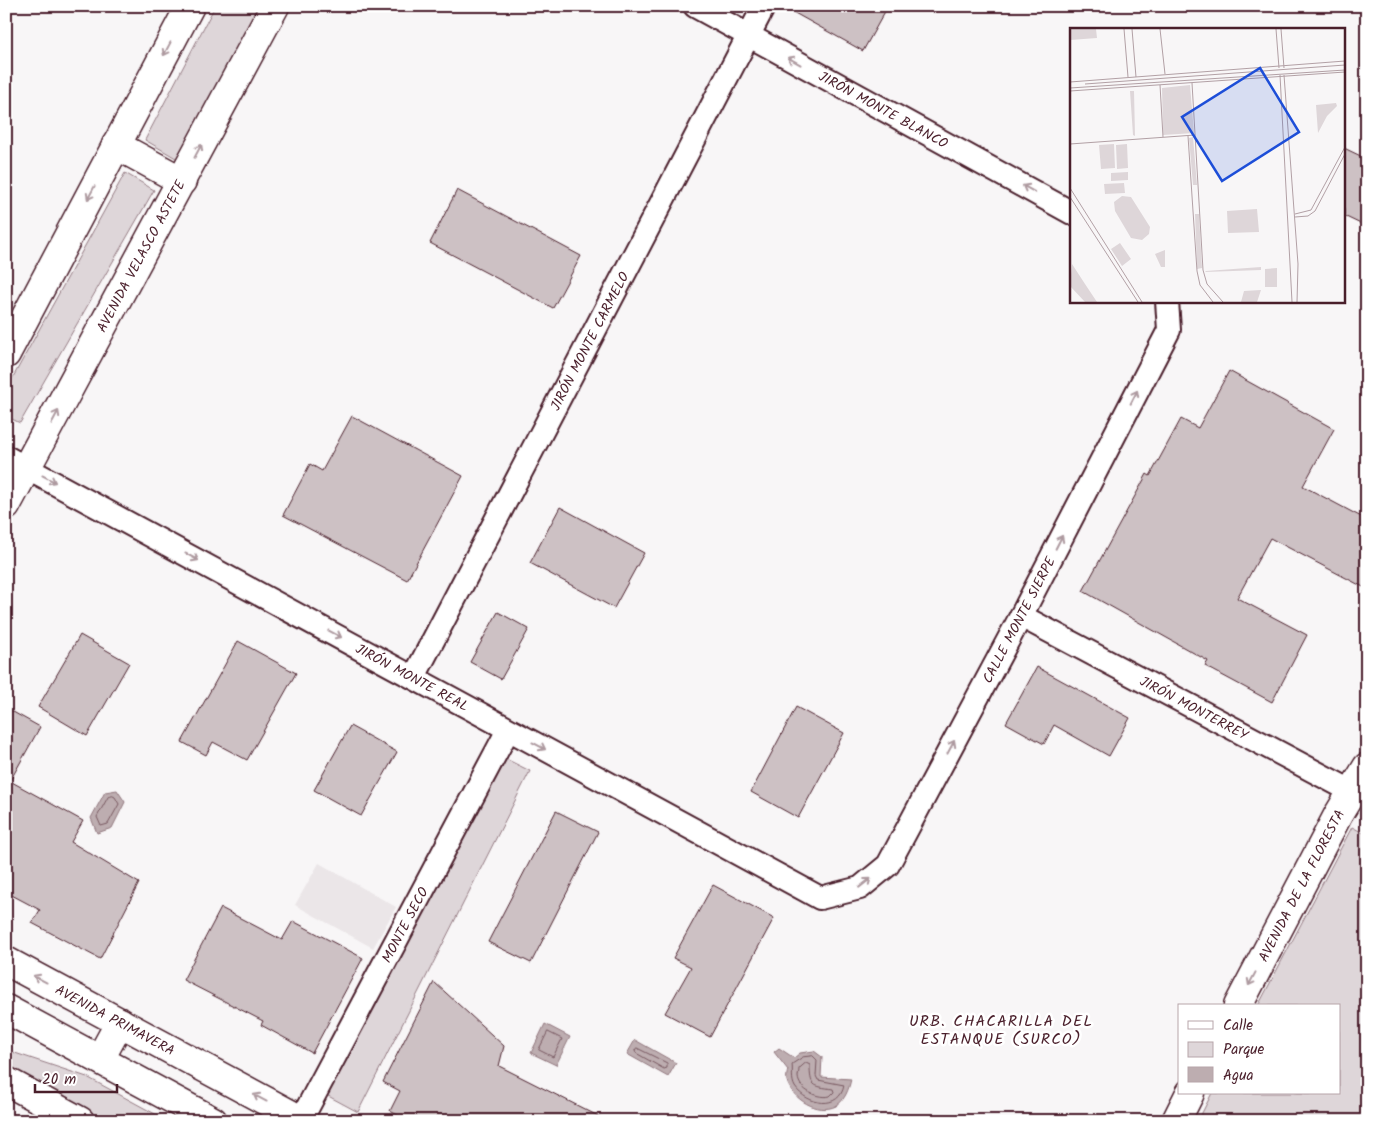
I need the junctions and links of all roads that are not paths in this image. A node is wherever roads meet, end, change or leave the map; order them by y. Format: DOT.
graph roads {
  1 [pos="190,6"];
  2 [pos="275,6"];
  3 [pos="694,6"];
  4 [pos="764,6"];
  5 [pos="748,36"];
  6 [pos="116,146"];
  7 [pos="182,181"];
  8 [pos="1070,212"];
  9 [pos="1168,302"];
  10 [pos="6,354"];
  11 [pos="17,462"];
  12 [pos="6,506"];
  13 [pos="1022,616"];
  14 [pos="414,677"];
  15 [pos="508,730"];
  16 [pos="1367,767"];
  17 [pos="1360,795"];
  18 [pos="820,898"];
  19 [pos="6,961"];
  20 [pos="1239,1004"];
  21 [pos="6,1009"];
  22 [pos="120,1022"];
  23 [pos="100,1059"];
  24 [pos="6,1082"];
  25 [pos="1190,1094"];
  26 [pos="302,1120"];
  27 [pos="80,1121"];
  28 [pos="213,1121"];
  29 [pos="1176,1121"];
  1 -- 6 [label="main road, one-way"];
  7 -- 2 [label="main road, AVENIDA VELASCO ASTETE, one-way"];
  3 -- 5 [label="street, JIRÓN MONTE BLANCO"];
  4 -- 5 [label="street, JIRÓN MONTE CARMELO"];
  8 -- 5 [label="street, JIRÓN MONTE BLANCO, one-way"];
  5 -- 14 [label="street, JIRÓN MONTE CARMELO"];
  6 -- 7 [label="main road"];
  6 -- 10 [label="main road, one-way"];
  11 -- 7 [label="main road, AVENIDA VELASCO ASTETE, one-way"];
  13 -- 9 [label="street, CALLE MONTE SIERPE, one-way"];
  11 -- 12 [label="main road, AVENIDA VELASCO ASTETE"];
  11 -- 14 [label="street, JIRÓN MONTE REAL, one-way"];
  13 -- 17 [label="street, JIRÓN MONTERREY"];
  18 -- 13 [label="street, CALLE MONTE SIERPE, one-way"];
  14 -- 15 [label="street, JIRÓN MONTE REAL"];
  15 -- 18 [label="street, JIRÓN MONTE REAL, one-way"];
  15 -- 26 [label="street, MONTE SECO"];
  16 -- 17 [label="main road, AVENIDA DE LA FLORESTA"];
  17 -- 20 [label="main road, AVENIDA DE LA FLORESTA, one-way"];
  22 -- 19 [label="main road, AVENIDA PRIMAVERA, one-way"];
  21 -- 23 [label="main road"];
  22 -- 23 [label="main road"];
  26 -- 22 [label="main road, AVENIDA PRIMAVERA, one-way"];
  23 -- 28 [label="main road"];
  24 -- 27 [label="main road"];
  25 -- 29 [label="main road"];
}
